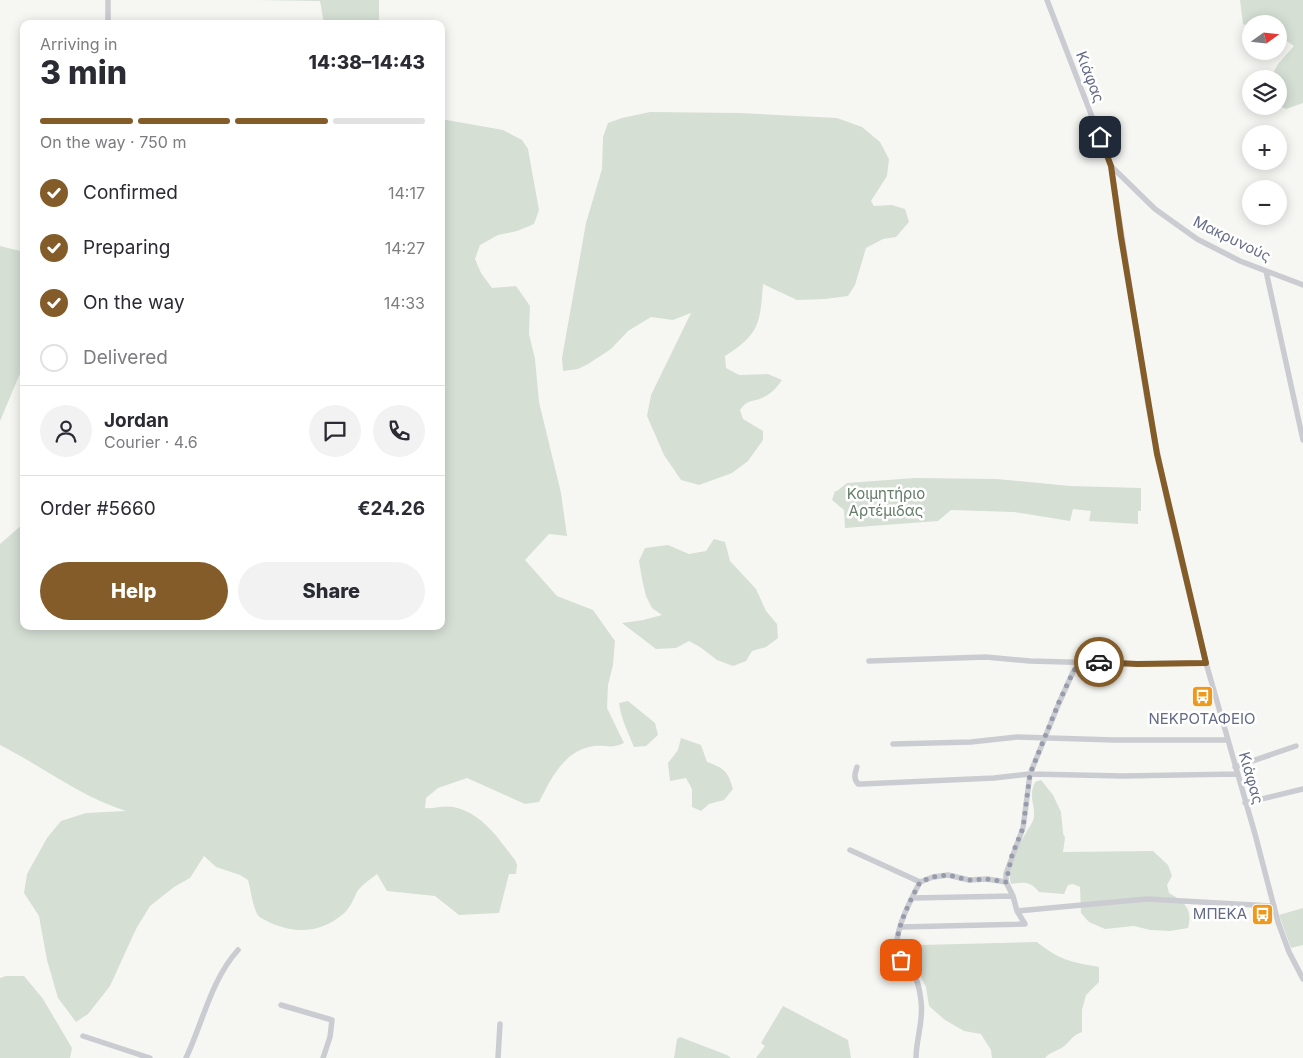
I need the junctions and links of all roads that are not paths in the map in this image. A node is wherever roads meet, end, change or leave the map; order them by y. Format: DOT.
graph roads {
  1 [pos="108,0"];
  2 [pos="1047,0"];
  3 [pos="108,20"];
  4 [pos="1111,166"];
  5 [pos="1266,271"];
  6 [pos="1303,285"];
  7 [pos="1303,440"];
  8 [pos="869,661"];
  9 [pos="1081,662"];
  10 [pos="1206,663"];
  11 [pos="1044,737"];
  12 [pos="1227,740"];
  13 [pos="893,744"];
  14 [pos="1296,746"];
  15 [pos="857,767"];
  16 [pos="1235,767"];
  17 [pos="1030,774"];
  18 [pos="1237,774"];
  19 [pos="1303,789"];
  20 [pos="1246,804"];
  21 [pos="850,850"];
  22 [pos="920,882"];
  23 [pos="1006,882"];
  24 [pos="1013,896"];
  25 [pos="913,898"];
  26 [pos="1274,906"];
  27 [pos="1018,911"];
  28 [pos="900,927"];
  29 [pos="238,950"];
  30 [pos="1303,979"];
  31 [pos="281,1005"];
  32 [pos="500,1024"];
  33 [pos="83,1036"];
  34 [pos="150,1058"];
  35 [pos="186,1058"];
  36 [pos="323,1058"];
  37 [pos="498,1058"];
  38 [pos="916,1058"];
  1 -- 3 [label="street"];
  2 -- 4 [label="street, Κιάφας"];
  4 -- 5 [label="street, Μακρυνούς"];
  4 -- 10 [label="street, Κιάφας"];
  5 -- 6 [label="street, Μακρυνούς"];
  5 -- 7 [label="street"];
  8 -- 9 [label="street"];
  9 -- 10 [label="street"];
  9 -- 11 [label="street"];
  10 -- 12 [label="street, Κιάφας"];
  11 -- 12 [label="street"];
  11 -- 13 [label="street"];
  11 -- 17 [label="street"];
  12 -- 16 [label="street, Κιάφας"];
  14 -- 16 [label="street"];
  15 -- 17 [label="street"];
  16 -- 18 [label="street, Κιάφας"];
  17 -- 18 [label="street"];
  17 -- 23 [label="street"];
  18 -- 20 [label="street, Κιάφας"];
  19 -- 20 [label="street"];
  20 -- 26 [label="street, Κιάφας"];
  21 -- 22 [label="street"];
  22 -- 23 [label="street"];
  22 -- 25 [label="street"];
  23 -- 24 [label="street"];
  24 -- 25 [label="street"];
  24 -- 27 [label="street"];
  25 -- 28 [label="street"];
  26 -- 27 [label="street"];
  26 -- 30 [label="street, Κιάφας"];
  27 -- 28 [label="street"];
  28 -- 38 [label="street"];
  29 -- 35 [label="street"];
  31 -- 36 [label="street"];
  32 -- 37 [label="street"];
  33 -- 34 [label="street"];
}
